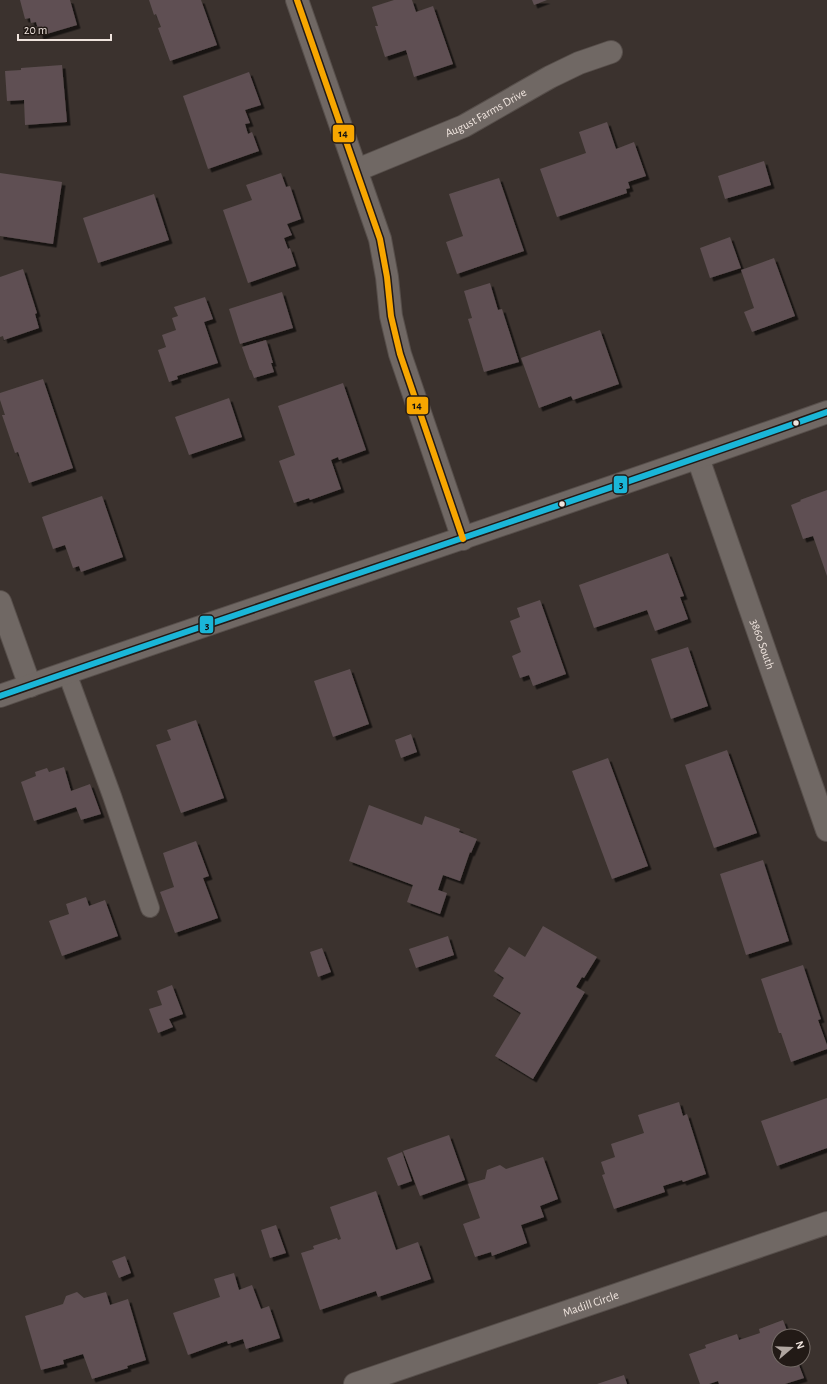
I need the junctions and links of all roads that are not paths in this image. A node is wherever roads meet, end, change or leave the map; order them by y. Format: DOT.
graph roads {
  1 [pos="296,0"];
  2 [pos="611,52"];
  3 [pos="357,170"];
  4 [pos="827,412"];
  5 [pos="698,458"];
  6 [pos="463,539"];
  7 [pos="0,602"];
  8 [pos="66,673"];
  9 [pos="30,686"];
  10 [pos="0,696"];
  11 [pos="827,830"];
  12 [pos="150,908"];
  13 [pos="827,1223"];
  14 [pos="355,1384"];
  1 -- 3 [label="street"];
  2 -- 3 [label="street, August Farms Drive"];
  3 -- 6 [label="street"];
  4 -- 5 [label="street"];
  5 -- 6 [label="street"];
  5 -- 11 [label="street, 3860 South"];
  6 -- 8 [label="street"];
  7 -- 9 [label="street"];
  8 -- 9 [label="street"];
  8 -- 12 [label="lane"];
  9 -- 10 [label="street"];
  13 -- 14 [label="street, Madill Circle"];
}
